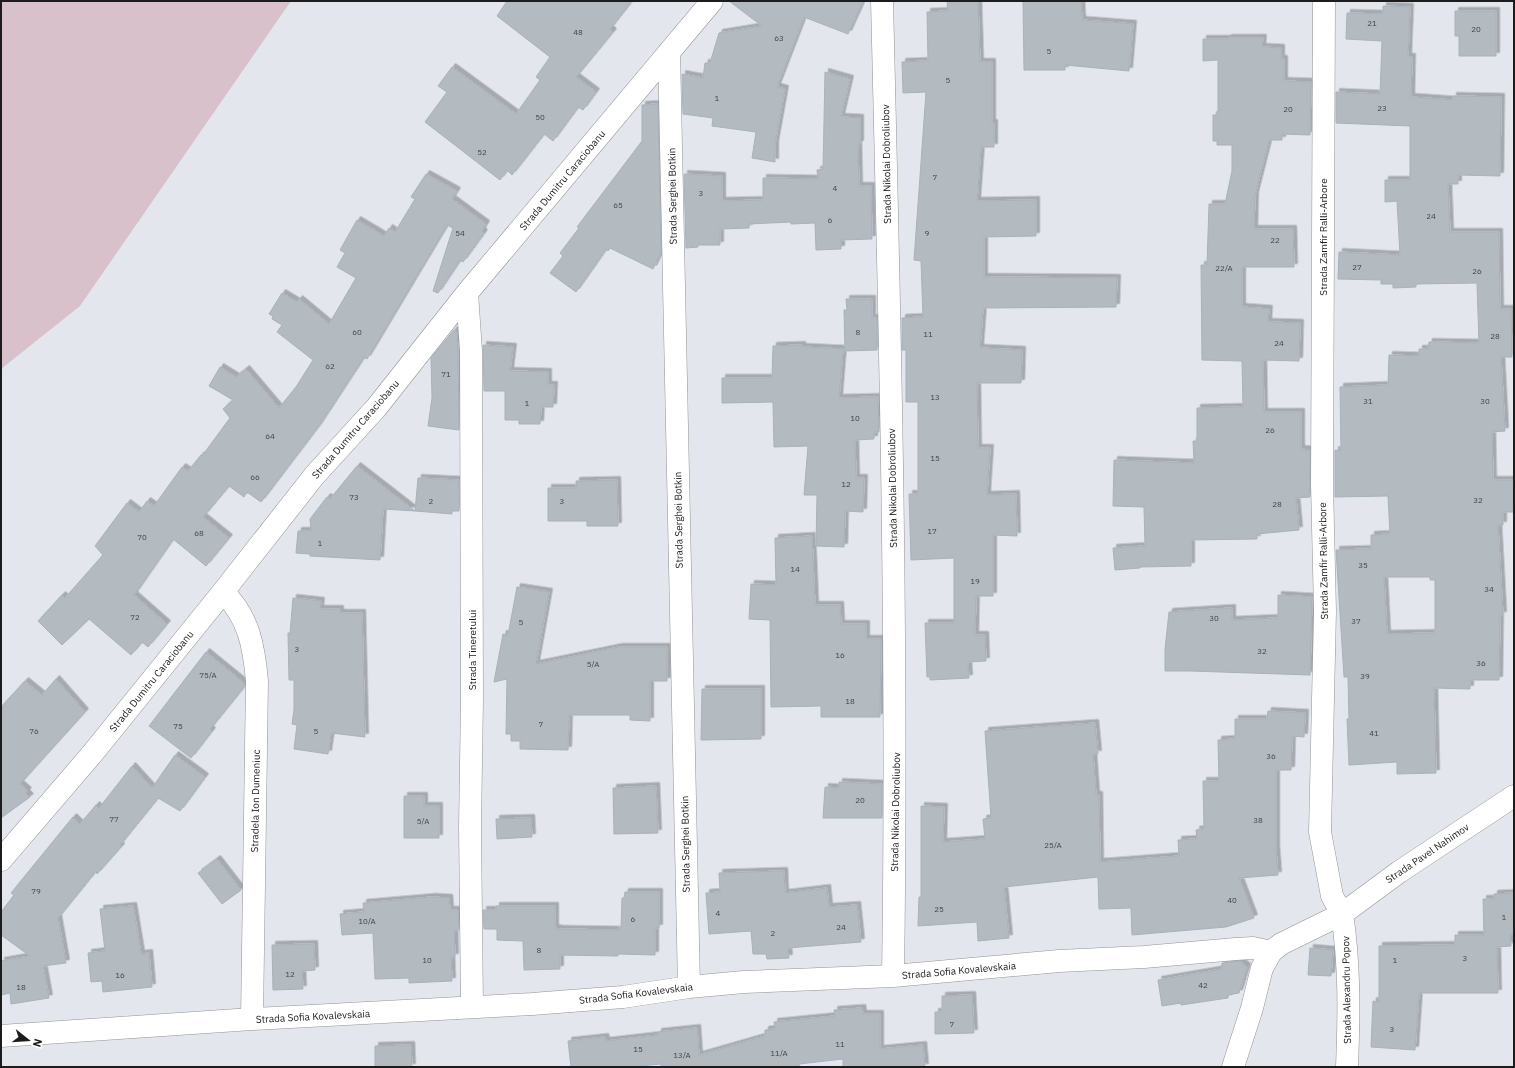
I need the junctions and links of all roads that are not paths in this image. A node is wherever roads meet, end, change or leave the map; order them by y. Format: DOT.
graph roads {
  1 [pos="712,1"];
  2 [pos="882,1"];
  3 [pos="1324,1"];
  4 [pos="669,52"];
  5 [pos="467,294"];
  6 [pos="223,592"];
  7 [pos="1514,796"];
  8 [pos="1,860"];
  9 [pos="1342,914"];
  10 [pos="1271,952"];
  11 [pos="893,976"];
  12 [pos="689,987"];
  13 [pos="472,1007"];
  14 [pos="252,1019"];
  15 [pos="1,1036"];
  16 [pos="1233,1067"];
  17 [pos="1347,1067"];
  1 -- 4 [label="street, Strada Dumitru Caraciobanu"];
  2 -- 11 [label="street, Strada Nikolai Dobroliubov"];
  3 -- 9 [label="street, Strada Zamfir Ralli-Arbore"];
  4 -- 5 [label="street, Strada Dumitru Caraciobanu"];
  4 -- 12 [label="street, Strada Serghei Botkin"];
  5 -- 6 [label="street, Strada Dumitru Caraciobanu"];
  5 -- 13 [label="street, Strada Tineretului"];
  6 -- 8 [label="street, Strada Dumitru Caraciobanu"];
  6 -- 14 [label="street, Stradela Ion Dumeniuc"];
  7 -- 9 [label="street, Strada Pavel Nahimov"];
  9 -- 10 [label="street"];
  9 -- 17 [label="street, Strada Alexandru Popov"];
  10 -- 11 [label="street, Strada Sofia Kovalevskaia"];
  10 -- 16 [label="street"];
  11 -- 12 [label="street, Strada Sofia Kovalevskaia"];
  12 -- 13 [label="street, Strada Sofia Kovalevskaia"];
  13 -- 14 [label="street, Strada Sofia Kovalevskaia"];
  14 -- 15 [label="street, Strada Sofia Kovalevskaia"];
}
